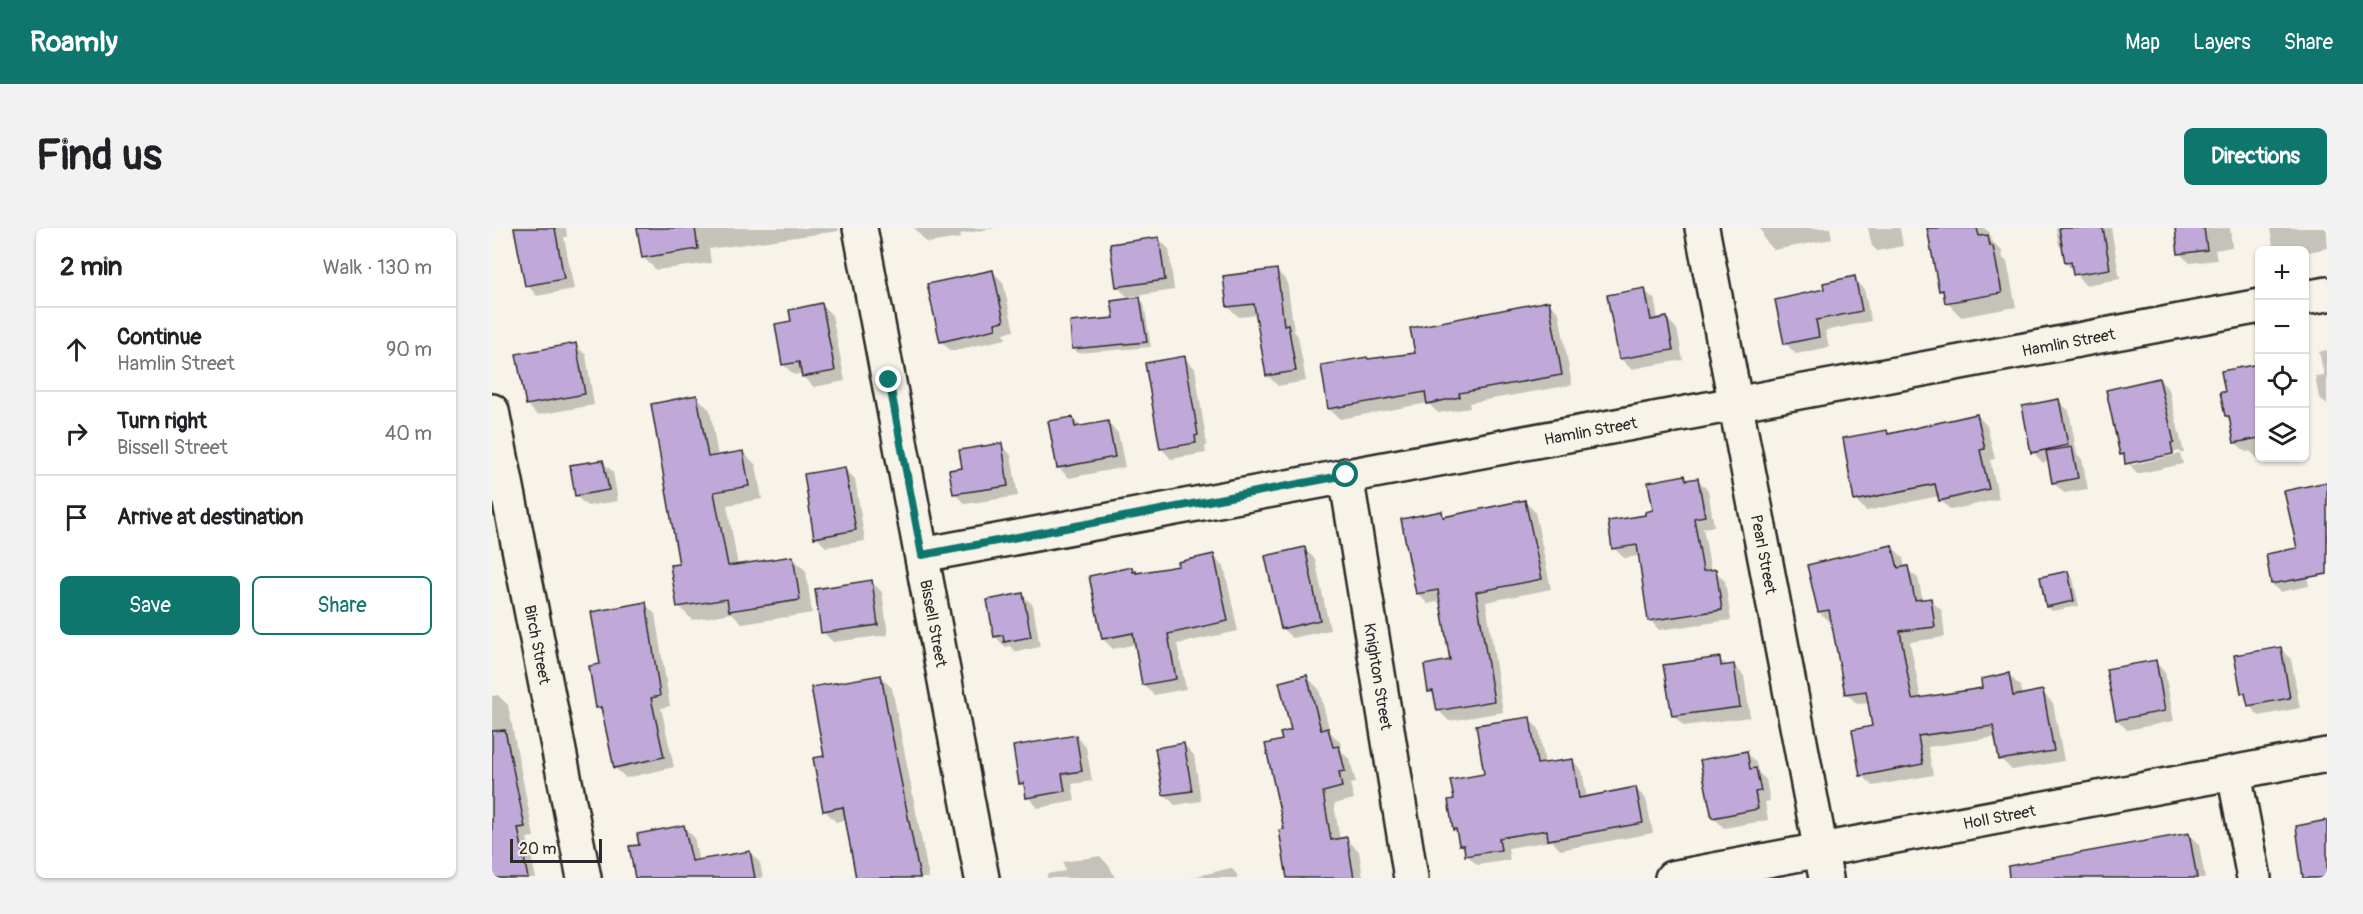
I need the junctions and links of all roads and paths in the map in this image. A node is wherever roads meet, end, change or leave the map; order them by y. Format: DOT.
graph roads {
  1 [pos="860,228"];
  2 [pos="1702,228"];
  3 [pos="2327,294"];
  4 [pos="2309,297"];
  5 [pos="2255,307"];
  6 [pos="1737,405"];
  7 [pos="492,411"];
  8 [pos="1346,475"];
  9 [pos="922,555"];
  10 [pos="2327,755"];
  11 [pos="2234,773"];
  12 [pos="1824,865"];
  13 [pos="584,878"];
  14 [pos="982,878"];
  15 [pos="1411,878"];
  16 [pos="1672,878"];
  17 [pos="2254,878"];
  1 -- 9 [label="street, Bissell Street"];
  2 -- 6 [label="street, Pearl Street"];
  3 -- 4 [label="street"];
  5 -- 6 [label="street, Hamlin Street"];
  6 -- 8 [label="street, Hamlin Street"];
  6 -- 12 [label="street, Pearl Street"];
  7 -- 13 [label="street, Birch Street"];
  8 -- 9 [label="street, Hamlin Street"];
  8 -- 15 [label="street, Knighton Street"];
  9 -- 14 [label="street, Bissell Street"];
  10 -- 11 [label="street, Holl Street"];
  11 -- 12 [label="street, Holl Street"];
  11 -- 17 [label="street"];
  12 -- 16 [label="street, Holl Street"];
}
